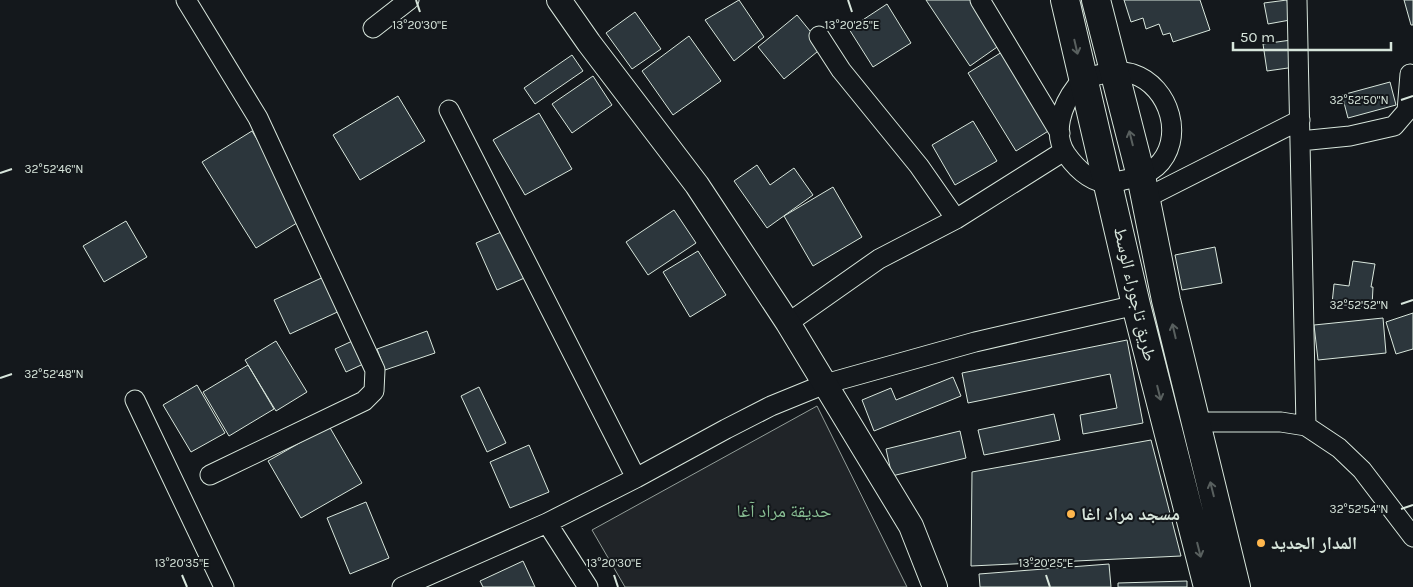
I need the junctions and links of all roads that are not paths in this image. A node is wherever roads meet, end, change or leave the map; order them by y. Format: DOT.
graph roads {
  1 [pos="186,0"];
  2 [pos="410,0"];
  3 [pos="559,0"];
  4 [pos="980,0"];
  5 [pos="1065,0"];
  6 [pos="1096,0"];
  7 [pos="1297,0"];
  8 [pos="374,28"];
  9 [pos="819,36"];
  10 [pos="1114,71"];
  11 [pos="1410,74"];
  12 [pos="1083,79"];
  13 [pos="449,110"];
  14 [pos="1300,120"];
  15 [pos="1060,133"];
  16 [pos="1300,141"];
  17 [pos="1064,151"];
  18 [pos="1109,183"];
  19 [pos="1143,188"];
  20 [pos="956,219"];
  21 [pos="1136,304"];
  22 [pos="788,323"];
  23 [pos="825,384"];
  24 [pos="135,400"];
  25 [pos="1195,422"];
  26 [pos="1306,426"];
  27 [pos="210,475"];
  28 [pos="636,478"];
  29 [pos="548,523"];
  30 [pos="1413,537"];
  31 [pos="224,587"];
  32 [pos="402,587"];
  33 [pos="588,587"];
  34 [pos="935,587"];
  35 [pos="1208,587"];
  36 [pos="1236,587"];
  1 -- 27 [label="street"];
  2 -- 8 [label="street"];
  3 -- 22 [label="street"];
  4 -- 15 [label="street"];
  5 -- 12 [label="main road, طريق تاجوراء الوسط, one-way"];
  6 -- 10 [label="main road, طريق تاجوراء الوسط"];
  7 -- 14 [label="street"];
  9 -- 20 [label="street"];
  10 -- 12 [label="street"];
  19 -- 10 [label="main road, طريق تاجوراء الوسط, one-way"];
  10 -- 19 [label="street"];
  11 -- 16 [label="street"];
  12 -- 15 [label="street"];
  12 -- 18 [label="main road, طريق تاجوراء الوسط"];
  13 -- 28 [label="street"];
  14 -- 16 [label="street"];
  14 -- 19 [label="street"];
  15 -- 17 [label="street"];
  16 -- 26 [label="street"];
  17 -- 18 [label="street"];
  17 -- 20 [label="street"];
  18 -- 19 [label="street"];
  18 -- 21 [label="main road, طريق تاجوراء الوسط"];
  25 -- 19 [label="main road, طريق تاجوراء الوسط, one-way"];
  20 -- 22 [label="street"];
  21 -- 23 [label="street"];
  21 -- 35 [label="main road, طريق تاجوراء الوسط, one-way"];
  22 -- 23 [label="street"];
  23 -- 28 [label="street"];
  23 -- 34 [label="street"];
  24 -- 31 [label="street"];
  25 -- 26 [label="street"];
  36 -- 25 [label="main road, طريق تاجوراء الوسط, one-way"];
  26 -- 30 [label="street"];
  28 -- 29 [label="street"];
  29 -- 32 [label="street"];
  29 -- 33 [label="street"];
}
